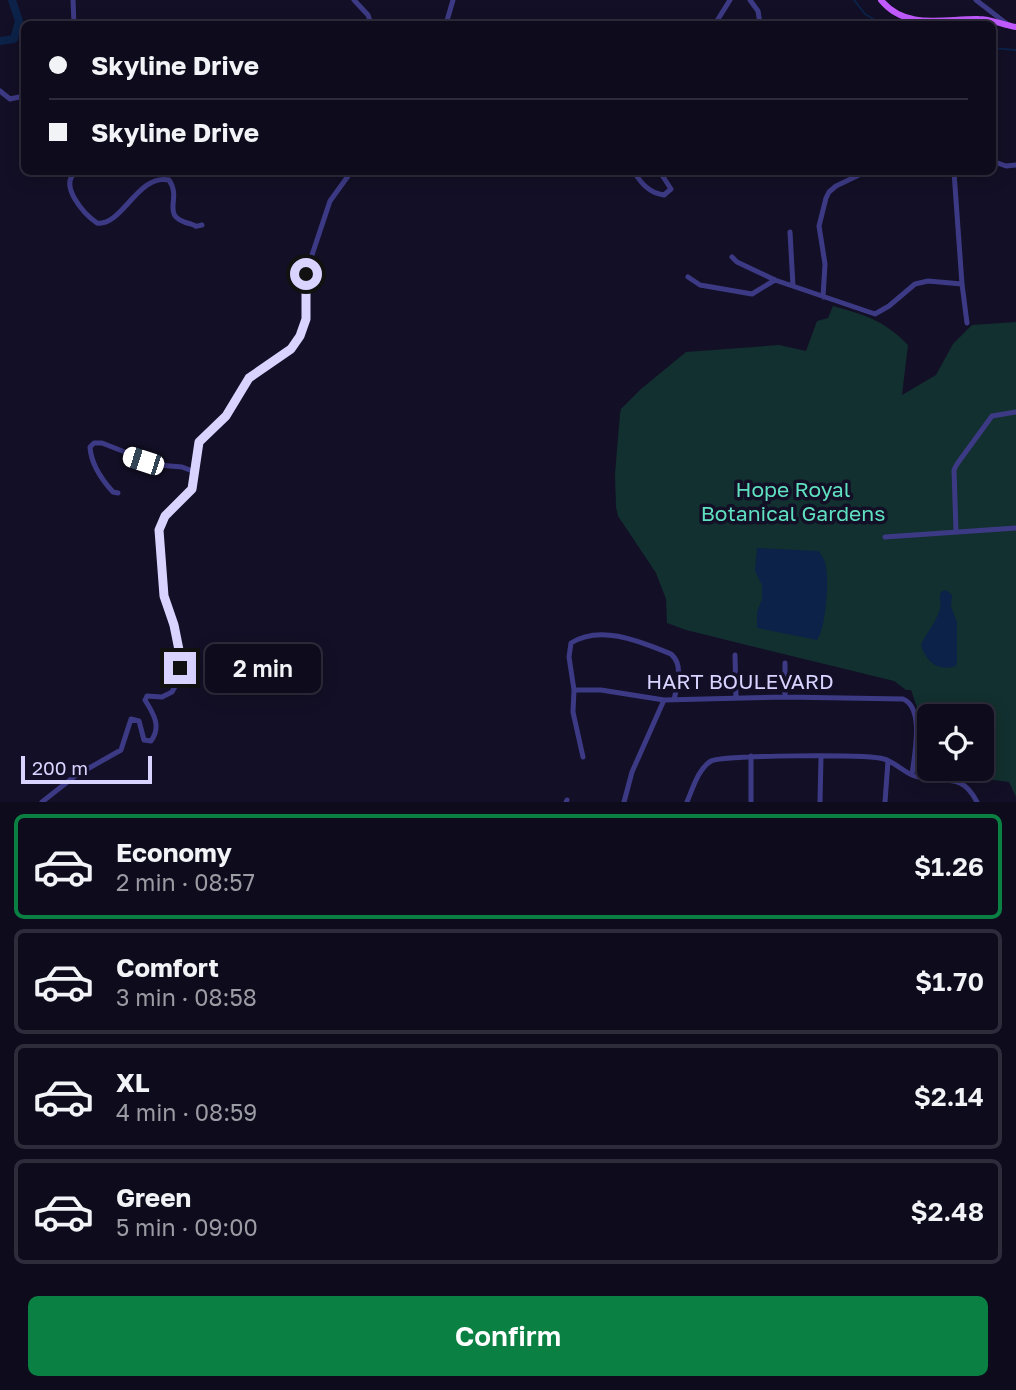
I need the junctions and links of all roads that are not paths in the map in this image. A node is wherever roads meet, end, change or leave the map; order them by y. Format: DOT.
graph roads {
  1 [pos="73,0"];
  2 [pos="354,0"];
  3 [pos="453,0"];
  4 [pos="730,0"];
  5 [pos="750,0"];
  6 [pos="881,0"];
  7 [pos="976,0"];
  8 [pos="74,21"];
  9 [pos="370,21"];
  10 [pos="447,21"];
  11 [pos="717,21"];
  12 [pos="760,21"];
  13 [pos="933,21"];
  14 [pos="933,21"];
  15 [pos="989,21"];
  16 [pos="1013,26"];
  17 [pos="0,91"];
  18 [pos="21,97"];
  19 [pos="996,162"];
  20 [pos="1016,165"];
  21 [pos="72,175"];
  22 [pos="349,175"];
  23 [pos="636,175"];
  24 [pos="662,175"];
  25 [pos="859,175"];
  26 [pos="954,175"];
  27 [pos="202,225"];
  28 [pos="790,232"];
  29 [pos="732,257"];
  30 [pos="688,277"];
  31 [pos="775,281"];
  32 [pos="962,284"];
  33 [pos="793,286"];
  34 [pos="823,297"];
  35 [pos="967,323"];
  36 [pos="1016,412"];
  37 [pos="195,472"];
  38 [pos="118,493"];
  39 [pos="1016,528"];
  40 [pos="956,531"];
  41 [pos="885,537"];
  42 [pos="735,655"];
  43 [pos="785,663"];
  44 [pos="574,690"];
  45 [pos="785,696"];
  46 [pos="736,698"];
  47 [pos="664,700"];
  48 [pos="674,700"];
  49 [pos="751,756"];
  50 [pos="583,757"];
  51 [pos="821,757"];
  52 [pos="888,761"];
  53 [pos="912,775"];
  54 [pos="42,802"];
  55 [pos="624,802"];
  56 [pos="687,802"];
  57 [pos="751,802"];
  58 [pos="820,802"];
  59 [pos="885,802"];
  60 [pos="977,802"];
  1 -- 8 [label="street"];
  2 -- 9 [label="street"];
  3 -- 10 [label="street"];
  4 -- 11 [label="street"];
  5 -- 12 [label="street"];
  6 -- 14 [label="main road"];
  7 -- 16 [label="street"];
  13 -- 15 [label="main road"];
  17 -- 18 [label="street"];
  19 -- 20 [label="street"];
  21 -- 27 [label="street"];
  22 -- 37 [label="street"];
  23 -- 24 [label="street"];
  25 -- 34 [label="street"];
  26 -- 32 [label="street"];
  28 -- 33 [label="street"];
  29 -- 31 [label="street"];
  30 -- 31 [label="street"];
  31 -- 33 [label="street"];
  32 -- 34 [label="street"];
  32 -- 35 [label="street"];
  33 -- 34 [label="street"];
  36 -- 40 [label="street"];
  37 -- 38 [label="street"];
  37 -- 54 [label="street"];
  39 -- 40 [label="street"];
  40 -- 41 [label="street"];
  42 -- 46 [label="street"];
  43 -- 45 [label="street"];
  44 -- 47 [label="street, HART BOULEVARD"];
  44 -- 48 [label="street"];
  44 -- 50 [label="street"];
  45 -- 46 [label="street, HART BOULEVARD"];
  45 -- 53 [label="street, HART BOULEVARD"];
  46 -- 48 [label="street, HART BOULEVARD"];
  47 -- 48 [label="street, HART BOULEVARD"];
  47 -- 55 [label="street"];
  49 -- 51 [label="street"];
  49 -- 56 [label="street"];
  49 -- 57 [label="street"];
  51 -- 52 [label="street"];
  51 -- 58 [label="street"];
  52 -- 53 [label="street"];
  52 -- 59 [label="street"];
  53 -- 60 [label="street"];
}
